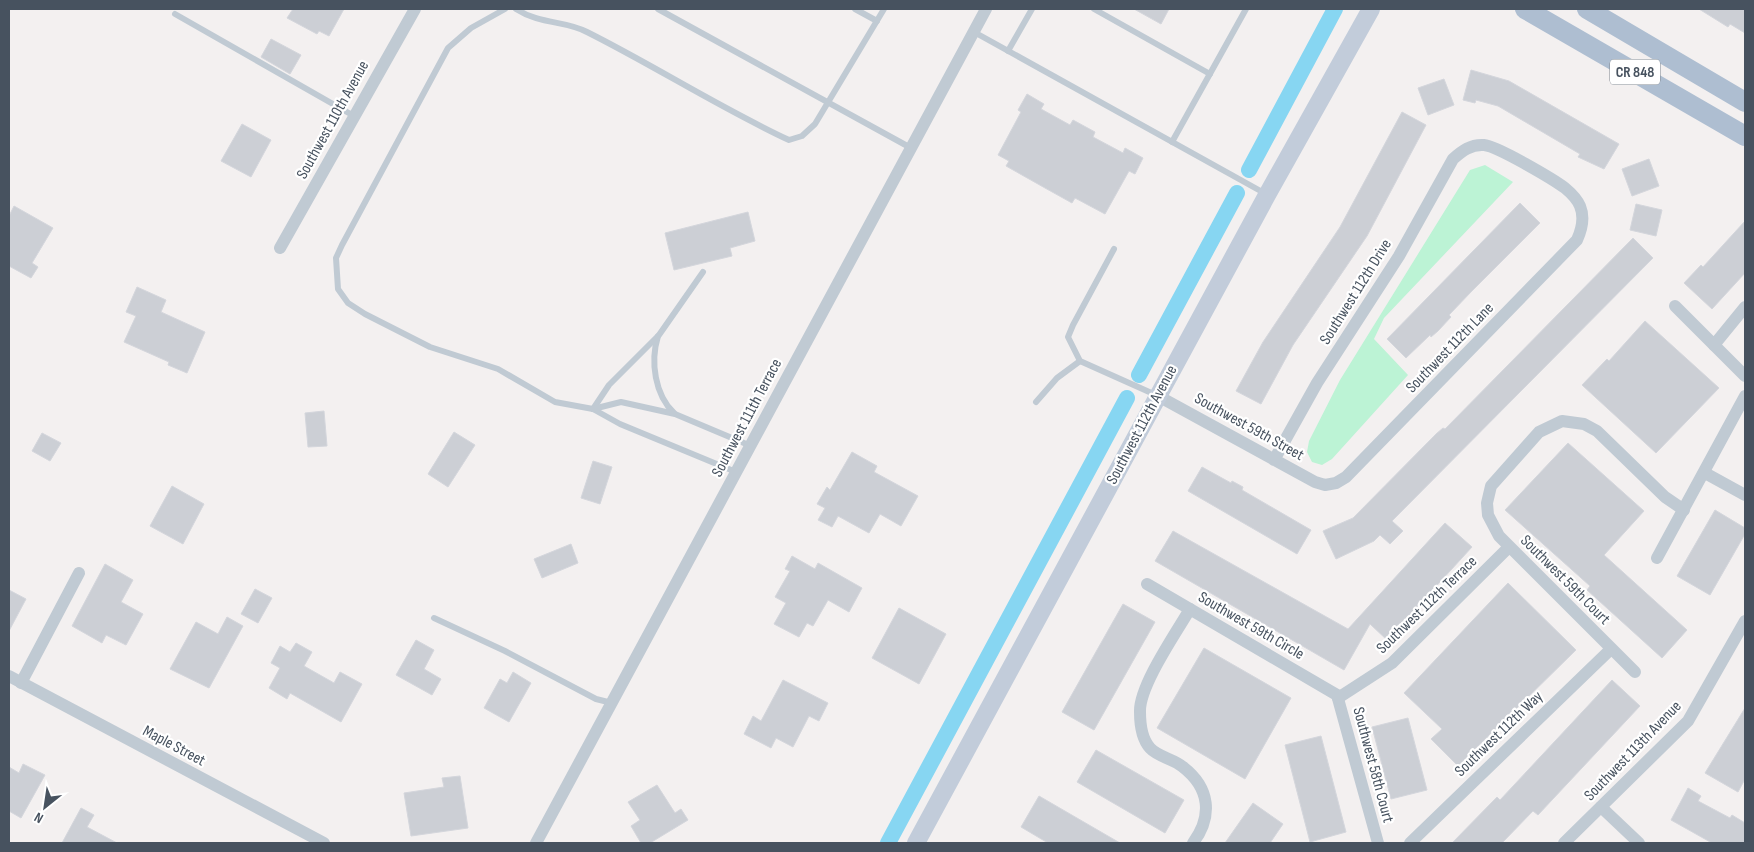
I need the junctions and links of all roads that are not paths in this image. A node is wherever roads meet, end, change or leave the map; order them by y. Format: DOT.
graph roads {
  1 [pos="414,9"];
  2 [pos="504,9"];
  3 [pos="516,9"];
  4 [pos="658,9"];
  5 [pos="856,9"];
  6 [pos="884,9"];
  7 [pos="986,9"];
  8 [pos="1032,9"];
  9 [pos="1094,9"];
  10 [pos="1246,9"];
  11 [pos="1371,9"];
  12 [pos="1525,9"];
  13 [pos="1587,9"];
  14 [pos="175,14"];
  15 [pos="878,21"];
  16 [pos="974,32"];
  17 [pos="1008,51"];
  18 [pos="1210,74"];
  19 [pos="1745,102"];
  20 [pos="828,103"];
  21 [pos="354,116"];
  22 [pos="1745,136"];
  23 [pos="1172,142"];
  24 [pos="1471,146"];
  25 [pos="911,148"];
  26 [pos="1268,195"];
  27 [pos="281,243"];
  28 [pos="1114,250"];
  29 [pos="703,272"];
  30 [pos="1675,306"];
  31 [pos="1745,307"];
  32 [pos="659,334"];
  33 [pos="1714,345"];
  34 [pos="1080,361"];
  35 [pos="1745,376"];
  36 [pos="1158,396"];
  37 [pos="1745,396"];
  38 [pos="1036,402"];
  39 [pos="593,409"];
  40 [pos="675,414"];
  41 [pos="751,446"];
  42 [pos="1274,460"];
  43 [pos="736,472"];
  44 [pos="1705,473"];
  45 [pos="1325,485"];
  46 [pos="1745,495"];
  47 [pos="1684,510"];
  48 [pos="1509,547"];
  49 [pos="1657,558"];
  50 [pos="79,573"];
  51 [pos="1147,584"];
  52 [pos="1190,609"];
  53 [pos="434,618"];
  54 [pos="1745,621"];
  55 [pos="1611,649"];
  56 [pos="1635,672"];
  57 [pos="9,676"];
  58 [pos="21,683"];
  59 [pos="1338,696"];
  60 [pos="612,703"];
  61 [pos="1601,807"];
  62 [pos="324,843"];
  63 [pos="536,843"];
  64 [pos="916,843"];
  65 [pos="1193,843"];
  66 [pos="1378,843"];
  67 [pos="1410,843"];
  68 [pos="1564,843"];
  69 [pos="1639,843"];
  1 -- 21 [label="street, Southwest 110th Avenue"];
  2 -- 39 [label="lane"];
  3 -- 20 [label="lane"];
  4 -- 20 [label="lane"];
  5 -- 15 [label="lane"];
  6 -- 15 [label="lane"];
  7 -- 16 [label="street, Southwest 111th Terrace"];
  8 -- 17 [label="lane"];
  9 -- 18 [label="lane"];
  10 -- 18 [label="lane"];
  11 -- 26 [label="street, Southwest 112th Avenue"];
  12 -- 22 [label="main road, CR 848"];
  13 -- 19 [label="main road, CR 848"];
  14 -- 21 [label="lane"];
  15 -- 20 [label="lane"];
  16 -- 17 [label="lane"];
  16 -- 25 [label="street, Southwest 111th Terrace"];
  17 -- 23 [label="lane"];
  18 -- 23 [label="lane"];
  20 -- 25 [label="lane"];
  21 -- 27 [label="street, Southwest 110th Avenue"];
  23 -- 26 [label="lane"];
  24 -- 42 [label="street, Southwest 112th Drive"];
  24 -- 45 [label="street, Southwest 112th Lane"];
  25 -- 41 [label="street, Southwest 111th Terrace"];
  26 -- 36 [label="street, Southwest 112th Avenue"];
  28 -- 34 [label="lane"];
  29 -- 32 [label="lane"];
  30 -- 33 [label="street"];
  31 -- 33 [label="street"];
  32 -- 39 [label="lane"];
  32 -- 40 [label="lane"];
  33 -- 35 [label="street"];
  34 -- 36 [label="lane"];
  34 -- 38 [label="lane"];
  36 -- 42 [label="street, Southwest 59th Street"];
  36 -- 64 [label="street, Southwest 112th Avenue"];
  37 -- 44 [label="street"];
  39 -- 40 [label="lane"];
  39 -- 43 [label="lane"];
  40 -- 41 [label="lane"];
  41 -- 43 [label="street, Southwest 111th Terrace"];
  42 -- 45 [label="street, Southwest 59th Street"];
  43 -- 60 [label="street, Southwest 111th Terrace"];
  44 -- 46 [label="street"];
  44 -- 47 [label="street"];
  47 -- 48 [label="street, Southwest 59th Court"];
  47 -- 49 [label="street"];
  48 -- 55 [label="street, Southwest 59th Court"];
  48 -- 59 [label="street, Southwest 112th Terrace"];
  50 -- 58 [label="street"];
  51 -- 52 [label="street, Southwest 59th Circle"];
  52 -- 59 [label="street, Southwest 59th Circle"];
  52 -- 65 [label="street"];
  53 -- 60 [label="lane"];
  54 -- 61 [label="street, Southwest 113th Avenue"];
  55 -- 56 [label="street, Southwest 59th Court"];
  55 -- 67 [label="street, Southwest 112th Way"];
  57 -- 58 [label="street, Maple Street"];
  58 -- 62 [label="street, Maple Street"];
  59 -- 66 [label="street, Southwest 58th Court"];
  60 -- 63 [label="street, Southwest 111th Terrace"];
  61 -- 68 [label="street, Southwest 113th Avenue"];
  61 -- 69 [label="street"];
}
